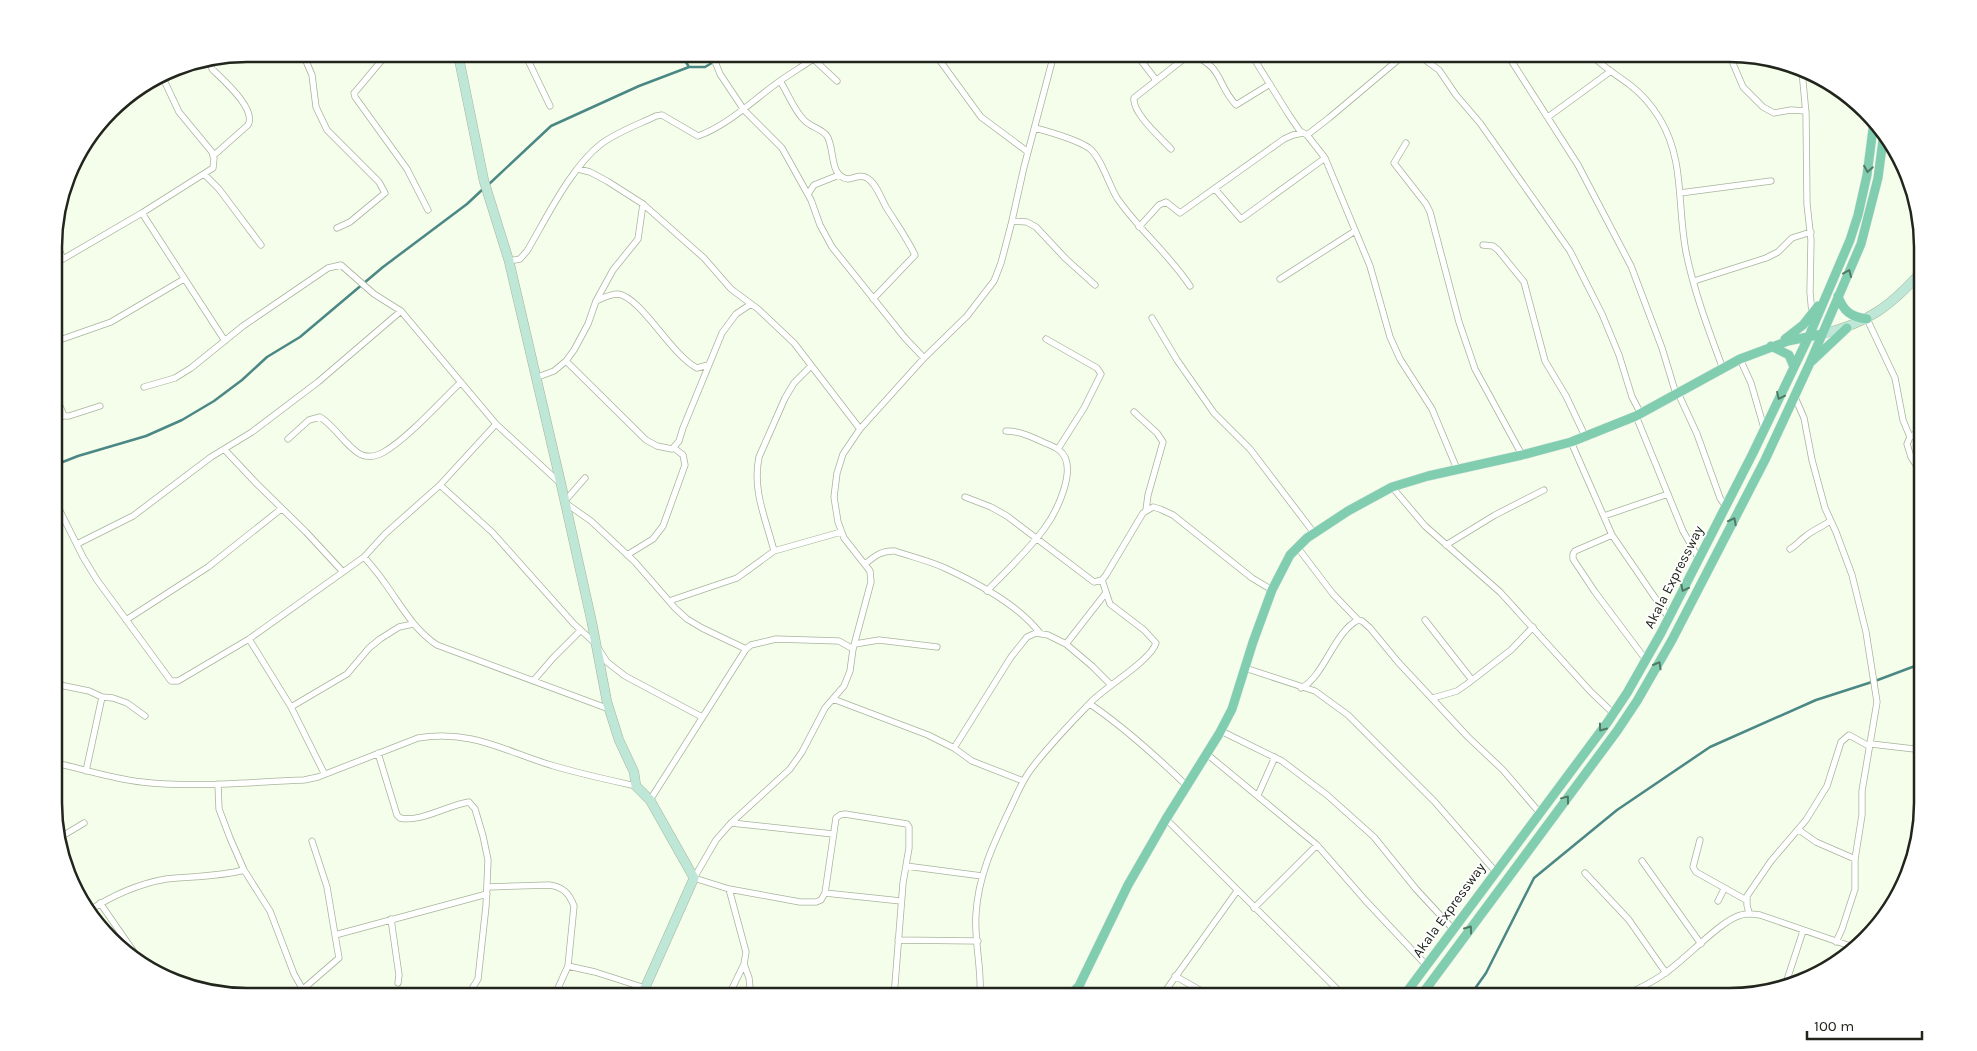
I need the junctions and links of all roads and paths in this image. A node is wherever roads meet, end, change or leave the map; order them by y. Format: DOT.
graph roads {
  1 [pos="306,62"];
  2 [pos="380,62"];
  3 [pos="460,62"];
  4 [pos="529,62"];
  5 [pos="714,62"];
  6 [pos="808,62"];
  7 [pos="816,62"];
  8 [pos="941,62"];
  9 [pos="1054,62"];
  10 [pos="1142,62"];
  11 [pos="1180,62"];
  12 [pos="1208,62"];
  13 [pos="1257,62"];
  14 [pos="1396,62"];
  15 [pos="1428,62"];
  16 [pos="1512,62"];
  17 [pos="1598,62"];
  18 [pos="1733,62"];
  19 [pos="211,66"];
  20 [pos="1611,71"];
  21 [pos="1803,78"];
  22 [pos="1156,80"];
  23 [pos="780,81"];
  24 [pos="836,81"];
  25 [pos="165,82"];
  26 [pos="1270,84"];
  27 [pos="550,106"];
  28 [pos="744,110"];
  29 [pos="1806,111"];
  30 [pos="1548,116"];
  31 [pos="1036,128"];
  32 [pos="1873,131"];
  33 [pos="1306,134"];
  34 [pos="1406,143"];
  35 [pos="1882,144"];
  36 [pos="1171,149"];
  37 [pos="1028,152"];
  38 [pos="214,156"];
  39 [pos="1325,158"];
  40 [pos="578,169"];
  41 [pos="204,174"];
  42 [pos="839,176"];
  43 [pos="1770,180"];
  44 [pos="1215,189"];
  45 [pos="808,194"];
  46 [pos="1680,194"];
  47 [pos="643,204"];
  48 [pos="428,210"];
  49 [pos="142,213"];
  50 [pos="1012,221"];
  51 [pos="1139,227"];
  52 [pos="337,228"];
  53 [pos="1355,231"];
  54 [pos="1811,232"];
  55 [pos="261,245"];
  56 [pos="1483,245"];
  57 [pos="63,259"];
  58 [pos="508,261"];
  59 [pos="184,279"];
  60 [pos="1280,279"];
  61 [pos="1914,279"];
  62 [pos="1694,281"];
  63 [pos="1095,285"];
  64 [pos="1190,286"];
  65 [pos="1827,296"];
  66 [pos="1838,296"];
  67 [pos="874,299"];
  68 [pos="596,301"];
  69 [pos="751,304"];
  70 [pos="401,311"];
  71 [pos="1812,314"];
  72 [pos="1152,318"];
  73 [pos="1867,319"];
  74 [pos="1847,328"];
  75 [pos="1822,334"];
  76 [pos="1809,336"];
  77 [pos="62,339"];
  78 [pos="1046,339"];
  79 [pos="225,340"];
  80 [pos="1771,346"];
  81 [pos="924,358"];
  82 [pos="1740,359"];
  83 [pos="566,361"];
  84 [pos="708,365"];
  85 [pos="1809,365"];
  86 [pos="811,366"];
  87 [pos="1794,367"];
  88 [pos="1723,369"];
  89 [pos="535,378"];
  90 [pos="462,382"];
  91 [pos="144,387"];
  92 [pos="1677,394"];
  93 [pos="1794,395"];
  94 [pos="100,406"];
  95 [pos="62,412"];
  96 [pos="1134,412"];
  97 [pos="1639,415"];
  98 [pos="64,416"];
  99 [pos="496,424"];
  100 [pos="860,429"];
  101 [pos="1764,430"];
  102 [pos="1006,431"];
  103 [pos="1914,435"];
  104 [pos="1585,436"];
  105 [pos="1910,437"];
  106 [pos="288,439"];
  107 [pos="1571,442"];
  108 [pos="674,448"];
  109 [pos="1058,449"];
  110 [pos="225,450"];
  111 [pos="1522,455"];
  112 [pos="1914,460"];
  113 [pos="1458,469"];
  114 [pos="585,478"];
  115 [pos="561,484"];
  116 [pos="440,485"];
  117 [pos="1392,487"];
  118 [pos="1544,490"];
  119 [pos="1668,494"];
  120 [pos="965,498"];
  121 [pos="564,502"];
  122 [pos="1726,506"];
  123 [pos="281,509"];
  124 [pos="1146,510"];
  125 [pos="62,515"];
  126 [pos="1604,516"];
  127 [pos="1830,521"];
  128 [pos="842,532"];
  129 [pos="1314,533"];
  130 [pos="1612,535"];
  131 [pos="1037,538"];
  132 [pos="77,544"];
  133 [pos="1446,545"];
  134 [pos="1298,548"];
  135 [pos="1790,549"];
  136 [pos="774,551"];
  137 [pos="627,555"];
  138 [pos="364,557"];
  139 [pos="1699,559"];
  140 [pos="865,564"];
  141 [pos="343,572"];
  142 [pos="1102,580"];
  143 [pos="1272,590"];
  144 [pos="987,591"];
  145 [pos="1105,594"];
  146 [pos="670,602"];
  147 [pos="1669,618"];
  148 [pos="126,620"];
  149 [pos="1358,620"];
  150 [pos="1425,620"];
  151 [pos="413,624"];
  152 [pos="1534,627"];
  153 [pos="580,631"];
  154 [pos="1039,632"];
  155 [pos="249,639"];
  156 [pos="595,643"];
  157 [pos="1066,644"];
  158 [pos="854,646"];
  159 [pos="937,646"];
  160 [pos="746,649"];
  161 [pos="1646,660"];
  162 [pos="1245,668"];
  163 [pos="534,680"];
  164 [pos="1472,680"];
  165 [pos="62,685"];
  166 [pos="1111,685"];
  167 [pos="1301,688"];
  168 [pos="102,697"];
  169 [pos="1433,698"];
  170 [pos="832,699"];
  171 [pos="1090,704"];
  172 [pos="291,708"];
  173 [pos="609,709"];
  174 [pos="1613,713"];
  175 [pos="145,716"];
  176 [pos="702,717"];
  177 [pos="1221,731"];
  178 [pos="1871,744"];
  179 [pos="954,748"];
  180 [pos="1914,749"];
  181 [pos="378,753"];
  182 [pos="1208,755"];
  183 [pos="1274,757"];
  184 [pos="62,765"];
  185 [pos="86,771"];
  186 [pos="324,774"];
  187 [pos="1023,781"];
  188 [pos="218,784"];
  189 [pos="636,786"];
  190 [pos="1187,786"];
  191 [pos="1258,795"];
  192 [pos="650,800"];
  193 [pos="1539,812"];
  194 [pos="1166,819"];
  195 [pos="84,823"];
  196 [pos="731,823"];
  197 [pos="1799,830"];
  198 [pos="65,834"];
  199 [pos="833,834"];
  200 [pos="1700,840"];
  201 [pos="312,841"];
  202 [pos="1317,845"];
  203 [pos="1855,860"];
  204 [pos="1642,861"];
  205 [pos="906,866"];
  206 [pos="244,870"];
  207 [pos="1495,871"];
  208 [pos="1585,873"];
  209 [pos="982,876"];
  210 [pos="694,878"];
  211 [pos="487,887"];
  212 [pos="729,889"];
  213 [pos="1724,889"];
  214 [pos="1238,891"];
  215 [pos="825,893"];
  216 [pos="487,894"];
  217 [pos="1746,900"];
  218 [pos="901,901"];
  219 [pos="1718,901"];
  220 [pos="100,903"];
  221 [pos="95,907"];
  222 [pos="1254,908"];
  223 [pos="1749,913"];
  224 [pos="391,919"];
  225 [pos="1453,929"];
  226 [pos="1803,931"];
  227 [pos="335,935"];
  228 [pos="898,940"];
  229 [pos="978,941"];
  230 [pos="1836,942"];
  231 [pos="1442,944"];
  232 [pos="1701,944"];
  233 [pos="130,946"];
  234 [pos="1848,946"];
  235 [pos="1452,952"];
  236 [pos="744,964"];
  237 [pos="1426,965"];
  238 [pos="568,966"];
  239 [pos="1666,973"];
  240 [pos="1175,976"];
  241 [pos="1787,979"];
  242 [pos="398,984"];
  243 [pos="301,988"];
  244 [pos="304,988"];
  245 [pos="472,988"];
  246 [pos="558,988"];
  247 [pos="645,988"];
  248 [pos="732,988"];
  249 [pos="751,988"];
  250 [pos="895,988"];
  251 [pos="980,988"];
  252 [pos="1077,988"];
  253 [pos="1166,988"];
  254 [pos="1196,988"];
  255 [pos="1336,988"];
  256 [pos="1409,988"];
  257 [pos="1426,988"];
  258 [pos="1640,988"];
  1 -- 52 [label="street"];
  2 -- 48 [label="street"];
  3 -- 58 [label="street"];
  4 -- 27 [label="street"];
  5 -- 28 [label="street"];
  6 -- 23 [label="street"];
  7 -- 24 [label="street"];
  8 -- 37 [label="street"];
  9 -- 31 [label="street"];
  10 -- 22 [label="street"];
  11 -- 22 [label="street"];
  12 -- 26 [label="street"];
  13 -- 26 [label="street"];
  14 -- 33 [label="street"];
  15 -- 97 [label="street"];
  16 -- 30 [label="street"];
  17 -- 20 [label="street"];
  18 -- 29 [label="street"];
  19 -- 38 [label="street"];
  20 -- 30 [label="street"];
  20 -- 46 [label="street"];
  21 -- 29 [label="street"];
  22 -- 36 [label="street"];
  23 -- 28 [label="street"];
  23 -- 42 [label="street"];
  25 -- 38 [label="street"];
  26 -- 33 [label="street"];
  28 -- 40 [label="street"];
  28 -- 45 [label="street"];
  29 -- 54 [label="street"];
  30 -- 92 [label="street"];
  31 -- 37 [label="street"];
  31 -- 51 [label="street"];
  32 -- 65 [label="main road, Akala Expressway, one-way"];
  33 -- 39 [label="street"];
  33 -- 44 [label="street"];
  34 -- 111 [label="street"];
  66 -- 35 [label="main road, Akala Expressway, one-way"];
  37 -- 50 [label="street"];
  38 -- 41 [label="street"];
  39 -- 44 [label="street"];
  39 -- 53 [label="street"];
  40 -- 47 [label="street"];
  40 -- 58 [label="street"];
  41 -- 49 [label="street"];
  41 -- 55 [label="street"];
  42 -- 45 [label="street"];
  42 -- 67 [label="street"];
  43 -- 46 [label="street"];
  44 -- 51 [label="street"];
  45 -- 67 [label="street"];
  46 -- 62 [label="street"];
  47 -- 68 [label="street"];
  47 -- 69 [label="street"];
  49 -- 57 [label="street"];
  49 -- 59 [label="street"];
  50 -- 63 [label="street"];
  50 -- 81 [label="street"];
  51 -- 64 [label="street"];
  53 -- 60 [label="street"];
  53 -- 113 [label="street"];
  54 -- 62 [label="street"];
  54 -- 71 [label="street"];
  56 -- 104 [label="street"];
  58 -- 89 [label="street"];
  59 -- 77 [label="street"];
  59 -- 79 [label="street"];
  61 -- 73 [label="street"];
  62 -- 88 [label="street"];
  65 -- 71 [label="main road"];
  65 -- 76 [label="main road, Akala Expressway"];
  66 -- 73 [label="main road"];
  66 -- 75 [label="main road, Akala Expressway"];
  67 -- 81 [label="street"];
  68 -- 83 [label="street"];
  68 -- 84 [label="street"];
  69 -- 84 [label="street"];
  69 -- 86 [label="street"];
  70 -- 79 [label="street"];
  70 -- 90 [label="street"];
  70 -- 110 [label="street"];
  71 -- 80 [label="main road"];
  72 -- 129 [label="street"];
  73 -- 74 [label="street"];
  73 -- 105 [label="street"];
  74 -- 75 [label="street"];
  74 -- 85 [label="main road"];
  75 -- 76 [label="main road"];
  75 -- 85 [label="main road, Akala Expressway"];
  76 -- 80 [label="main road"];
  76 -- 87 [label="main road, Akala Expressway"];
  78 -- 109 [label="street"];
  79 -- 91 [label="street"];
  80 -- 82 [label="main road"];
  80 -- 87 [label="main road"];
  81 -- 100 [label="street"];
  82 -- 88 [label="main road"];
  82 -- 101 [label="street"];
  83 -- 89 [label="street"];
  83 -- 108 [label="street"];
  84 -- 108 [label="street"];
  85 -- 93 [label="main road, Akala Expressway"];
  86 -- 100 [label="street"];
  86 -- 136 [label="street"];
  87 -- 101 [label="main road, Akala Expressway, one-way"];
  88 -- 92 [label="main road"];
  89 -- 115 [label="street"];
  90 -- 99 [label="street"];
  90 -- 106 [label="street"];
  92 -- 97 [label="main road"];
  92 -- 122 [label="street"];
  93 -- 127 [label="street"];
  235 -- 93 [label="main road, Akala Expressway, one-way"];
  94 -- 98 [label="street"];
  95 -- 98 [label="street"];
  96 -- 124 [label="street"];
  97 -- 104 [label="main road"];
  97 -- 119 [label="street"];
  99 -- 115 [label="street"];
  99 -- 116 [label="street"];
  100 -- 128 [label="street"];
  101 -- 122 [label="main road, Akala Expressway"];
  102 -- 109 [label="street"];
  103 -- 105 [label="street"];
  104 -- 107 [label="main road"];
  105 -- 112 [label="street"];
  107 -- 111 [label="main road"];
  107 -- 126 [label="street"];
  108 -- 137 [label="street"];
  109 -- 131 [label="street"];
  110 -- 123 [label="street"];
  110 -- 132 [label="street"];
  111 -- 113 [label="main road"];
  113 -- 117 [label="main road"];
  114 -- 121 [label="street"];
  115 -- 121 [label="street"];
  116 -- 138 [label="street"];
  116 -- 153 [label="street"];
  117 -- 129 [label="main road"];
  117 -- 133 [label="street"];
  118 -- 133 [label="street"];
  119 -- 126 [label="street"];
  119 -- 139 [label="street"];
  120 -- 131 [label="street"];
  121 -- 137 [label="street"];
  121 -- 156 [label="street"];
  122 -- 139 [label="main road, Akala Expressway"];
  123 -- 141 [label="street"];
  123 -- 148 [label="street"];
  124 -- 142 [label="street"];
  124 -- 143 [label="street"];
  125 -- 132 [label="street"];
  126 -- 130 [label="street"];
  127 -- 135 [label="street"];
  127 -- 178 [label="street"];
  128 -- 136 [label="street"];
  128 -- 140 [label="street"];
  129 -- 134 [label="main road"];
  130 -- 147 [label="street"];
  130 -- 161 [label="street"];
  131 -- 142 [label="street"];
  131 -- 144 [label="street"];
  132 -- 148 [label="street"];
  133 -- 152 [label="street"];
  134 -- 143 [label="main road"];
  134 -- 149 [label="street"];
  136 -- 146 [label="street"];
  137 -- 146 [label="street"];
  138 -- 141 [label="street"];
  138 -- 151 [label="street"];
  139 -- 147 [label="main road, Akala Expressway, one-way"];
  140 -- 144 [label="street"];
  140 -- 158 [label="street"];
  141 -- 155 [label="street"];
  142 -- 145 [label="street"];
  143 -- 162 [label="main road"];
  144 -- 154 [label="street"];
  145 -- 157 [label="street"];
  145 -- 166 [label="street"];
  146 -- 160 [label="street"];
  147 -- 161 [label="main road, Akala Expressway"];
  148 -- 155 [label="street"];
  149 -- 167 [label="street"];
  149 -- 169 [label="street"];
  150 -- 164 [label="street"];
  151 -- 163 [label="street"];
  151 -- 172 [label="street"];
  152 -- 164 [label="street"];
  152 -- 174 [label="street"];
  153 -- 156 [label="street"];
  153 -- 163 [label="street"];
  154 -- 157 [label="street"];
  154 -- 179 [label="street"];
  155 -- 172 [label="street"];
  156 -- 173 [label="street"];
  156 -- 176 [label="street"];
  157 -- 166 [label="street"];
  158 -- 159 [label="street"];
  158 -- 160 [label="street"];
  158 -- 170 [label="street"];
  160 -- 176 [label="street"];
  161 -- 174 [label="main road, Akala Expressway"];
  162 -- 167 [label="street"];
  162 -- 177 [label="main road"];
  163 -- 173 [label="street"];
  164 -- 169 [label="street"];
  165 -- 168 [label="street"];
  166 -- 171 [label="street"];
  167 -- 207 [label="street"];
  168 -- 175 [label="street"];
  168 -- 185 [label="street"];
  169 -- 193 [label="street"];
  170 -- 179 [label="street"];
  170 -- 196 [label="street"];
  171 -- 187 [label="street"];
  171 -- 190 [label="street"];
  172 -- 186 [label="street"];
  173 -- 189 [label="street"];
  174 -- 193 [label="main road, Akala Expressway, one-way"];
  176 -- 192 [label="street"];
  177 -- 182 [label="main road"];
  177 -- 183 [label="street"];
  178 -- 180 [label="street"];
  178 -- 197 [label="street"];
  178 -- 203 [label="street"];
  179 -- 187 [label="street"];
  181 -- 186 [label="street"];
  181 -- 189 [label="street"];
  181 -- 211 [label="street"];
  182 -- 190 [label="main road"];
  182 -- 191 [label="street"];
  183 -- 191 [label="street"];
  183 -- 225 [label="street"];
  184 -- 185 [label="street"];
  185 -- 188 [label="street"];
  186 -- 188 [label="street"];
  187 -- 209 [label="street"];
  188 -- 206 [label="street"];
  189 -- 192 [label="street"];
  190 -- 194 [label="main road"];
  191 -- 202 [label="street"];
  192 -- 210 [label="street"];
  193 -- 207 [label="main road, Akala Expressway"];
  194 -- 214 [label="street"];
  194 -- 252 [label="main road"];
  195 -- 198 [label="street"];
  196 -- 199 [label="street"];
  196 -- 210 [label="street"];
  197 -- 203 [label="street"];
  197 -- 217 [label="street"];
  199 -- 205 [label="street"];
  199 -- 215 [label="street"];
  200 -- 213 [label="street"];
  201 -- 227 [label="street"];
  202 -- 222 [label="street"];
  202 -- 237 [label="street"];
  203 -- 230 [label="street"];
  204 -- 232 [label="street"];
  205 -- 209 [label="street"];
  205 -- 218 [label="street"];
  206 -- 220 [label="street"];
  206 -- 243 [label="street"];
  207 -- 225 [label="main road, Akala Expressway"];
  208 -- 239 [label="street"];
  209 -- 229 [label="street"];
  210 -- 212 [label="street"];
  210 -- 247 [label="street"];
  211 -- 216 [label="street"];
  211 -- 238 [label="street"];
  212 -- 215 [label="street"];
  212 -- 236 [label="street"];
  213 -- 217 [label="street"];
  213 -- 219 [label="street"];
  214 -- 222 [label="street"];
  214 -- 240 [label="street"];
  215 -- 218 [label="street"];
  216 -- 224 [label="street"];
  216 -- 245 [label="street"];
  217 -- 223 [label="street"];
  218 -- 228 [label="street"];
  220 -- 221 [label="street"];
  220 -- 233 [label="street"];
  222 -- 255 [label="street"];
  223 -- 226 [label="street"];
  223 -- 232 [label="street"];
  224 -- 227 [label="street"];
  224 -- 242 [label="street"];
  225 -- 231 [label="main road, Akala Expressway"];
  226 -- 230 [label="street"];
  226 -- 241 [label="street"];
  227 -- 244 [label="street"];
  228 -- 229 [label="street"];
  228 -- 250 [label="street"];
  229 -- 251 [label="street"];
  230 -- 234 [label="street"];
  231 -- 235 [label="main road"];
  231 -- 237 [label="main road, Akala Expressway"];
  232 -- 239 [label="street"];
  235 -- 257 [label="main road, Akala Expressway"];
  236 -- 248 [label="street"];
  236 -- 249 [label="street"];
  237 -- 256 [label="main road, Akala Expressway"];
  238 -- 246 [label="street"];
  238 -- 247 [label="street"];
  239 -- 258 [label="street"];
  240 -- 253 [label="street"];
  240 -- 254 [label="street"];
}
